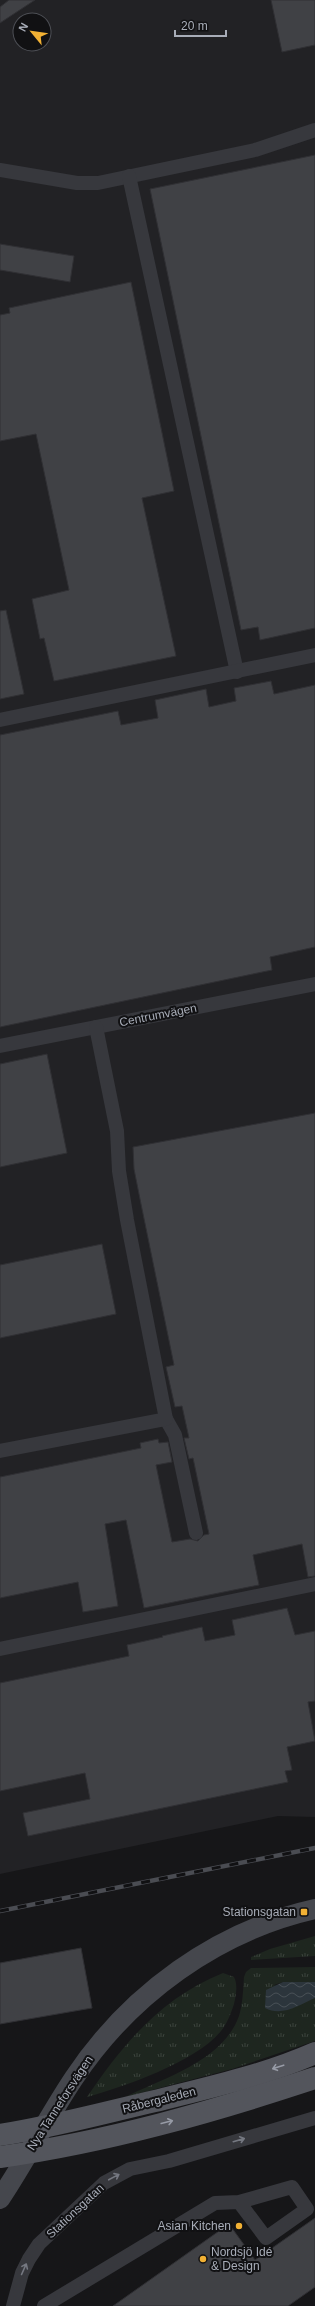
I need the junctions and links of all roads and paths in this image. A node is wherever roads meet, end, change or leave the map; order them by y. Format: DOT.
graph roads {
  1 [pos="315,130"];
  2 [pos="0,170"];
  3 [pos="129,176"];
  4 [pos="315,655"];
  5 [pos="237,672"];
  6 [pos="0,720"];
  7 [pos="315,984"];
  8 [pos="96,1028"];
  9 [pos="0,1046"];
  10 [pos="166,1419"];
  11 [pos="0,1451"];
  12 [pos="196,1533"];
  13 [pos="315,1584"];
  14 [pos="0,1648"];
  15 [pos="315,1909"];
  16 [pos="315,2053"];
  17 [pos="315,2078"];
  18 [pos="315,2118"];
  19 [pos="6,2134"];
  20 [pos="2,2157"];
  21 [pos="0,2199"];
  22 [pos="239,2202"];
  23 [pos="13,2306"];
  24 [pos="44,2306"];
  1 -- 3 [label="street"];
  2 -- 3 [label="street"];
  3 -- 5 [label="street"];
  4 -- 5 [label="street"];
  5 -- 6 [label="street"];
  7 -- 8 [label="street, Centrumvägen"];
  8 -- 9 [label="street, Centrumvägen"];
  8 -- 10 [label="street"];
  10 -- 11 [label="street"];
  10 -- 12 [label="street"];
  13 -- 14 [label="street"];
  15 -- 21 [label="main road, Nya Tanneforsvägen"];
  16 -- 19 [label="main road, Råbergaleden, one-way"];
  20 -- 17 [label="main road, Råbergaleden, one-way"];
  23 -- 18 [label="street, Stationsgatan, one-way"];
  22 -- 22 [label="street"];
  22 -- 24 [label="street"];
}
